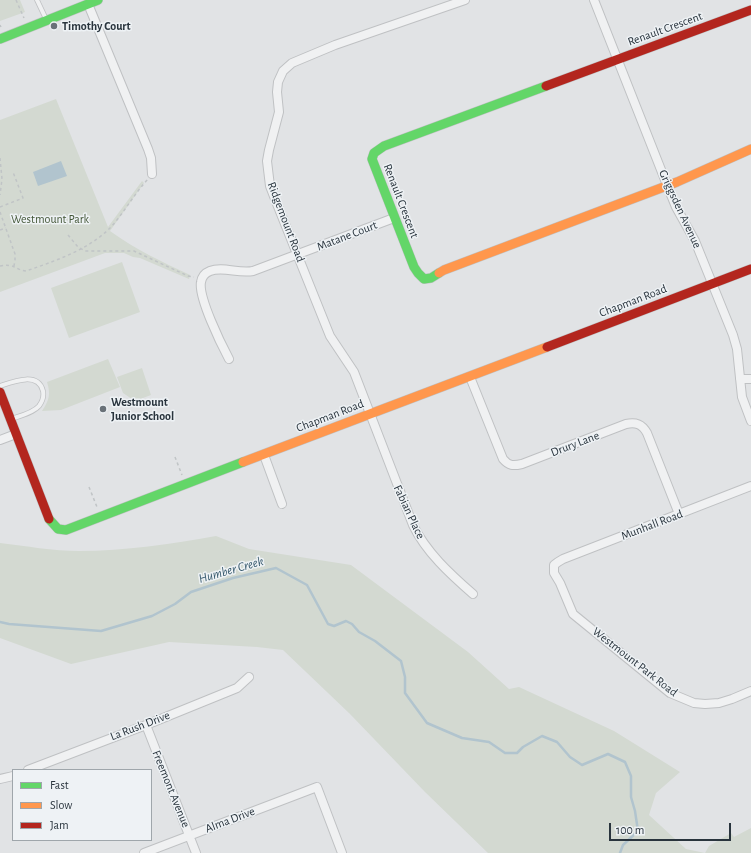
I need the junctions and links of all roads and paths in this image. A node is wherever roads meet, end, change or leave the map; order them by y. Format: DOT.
graph roads {
  1 [pos="16,0"];
  2 [pos="37,0"];
  3 [pos="98,0"];
  4 [pos="465,0"];
  5 [pos="594,0"];
  6 [pos="88,4"];
  7 [pos="751,10"];
  8 [pos="24,18"];
  9 [pos="47,22"];
  10 [pos="0,39"];
  11 [pos="618,59"];
  12 [pos="751,149"];
  13 [pos="0,158"];
  14 [pos="13,172"];
  15 [pos="152,174"];
  16 [pos="667,185"];
  17 [pos="0,195"];
  18 [pos="0,207"];
  19 [pos="0,212"];
  20 [pos="394,218"];
  21 [pos="6,228"];
  22 [pos="0,230"];
  23 [pos="68,235"];
  24 [pos="80,249"];
  25 [pos="298,254"];
  26 [pos="0,266"];
  27 [pos="14,266"];
  28 [pos="751,269"];
  29 [pos="202,277"];
  30 [pos="713,284"];
  31 [pos="229,359"];
  32 [pos="470,377"];
  33 [pos="740,379"];
  34 [pos="751,379"];
  35 [pos="0,386"];
  36 [pos="0,392"];
  37 [pos="370,414"];
  38 [pos="11,419"];
  39 [pos="751,421"];
  40 [pos="16,434"];
  41 [pos="0,440"];
  42 [pos="264,455"];
  43 [pos="176,457"];
  44 [pos="182,475"];
  45 [pos="751,486"];
  46 [pos="89,487"];
  47 [pos="282,504"];
  48 [pos="98,507"];
  49 [pos="679,514"];
  50 [pos="554,565"];
  51 [pos="473,594"];
  52 [pos="248,677"];
  53 [pos="751,691"];
  54 [pos="146,725"];
  55 [pos="31,769"];
  56 [pos="12,776"];
  57 [pos="0,779"];
  58 [pos="190,835"];
  59 [pos="144,853"];
  60 [pos="196,853"];
  61 [pos="342,853"];
  1 -- 8 [label="path"];
  2 -- 9 [label="lane"];
  3 -- 6 [label="street"];
  4 -- 25 [label="street, Ridgemount Road"];
  5 -- 11 [label="street, Griggsden Avenue"];
  6 -- 9 [label="street"];
  6 -- 15 [label="street"];
  7 -- 11 [label="street, Renault Crescent"];
  9 -- 10 [label="street"];
  11 -- 16 [label="street, Griggsden Avenue"];
  11 -- 20 [label="street, Renault Crescent"];
  12 -- 16 [label="street, Renault Crescent"];
  13 -- 17 [label="path"];
  14 -- 18 [label="path"];
  15 -- 24 [label="path"];
  16 -- 20 [label="street, Renault Crescent"];
  16 -- 30 [label="street, Griggsden Avenue"];
  19 -- 21 [label="path"];
  20 -- 25 [label="street, Matane Court"];
  21 -- 22 [label="path"];
  21 -- 27 [label="path"];
  23 -- 24 [label="path"];
  24 -- 27 [label="path"];
  24 -- 29 [label="path"];
  25 -- 29 [label="street, Matane Court"];
  25 -- 37 [label="street, Ridgemount Road"];
  26 -- 27 [label="path"];
  28 -- 30 [label="street, Chapman Road"];
  29 -- 31 [label="street"];
  30 -- 32 [label="street, Chapman Road"];
  30 -- 33 [label="street, Griggsden Avenue"];
  32 -- 37 [label="street, Chapman Road"];
  32 -- 49 [label="street, Drury Lane"];
  33 -- 34 [label="street"];
  33 -- 39 [label="street, Griggsden Avenue"];
  35 -- 38 [label="lane"];
  36 -- 38 [label="street, Chapman Road"];
  37 -- 42 [label="street, Chapman Road"];
  37 -- 51 [label="street, Fabian Place"];
  38 -- 40 [label="street, Chapman Road"];
  40 -- 41 [label="street"];
  40 -- 42 [label="street, Chapman Road"];
  42 -- 47 [label="street"];
  43 -- 44 [label="path"];
  45 -- 49 [label="street, Munhall Road"];
  46 -- 48 [label="path"];
  49 -- 50 [label="street, Munhall Road"];
  50 -- 53 [label="street, Westmount Park Road"];
  52 -- 54 [label="street, La Rush Drive"];
  54 -- 55 [label="street, La Rush Drive"];
  54 -- 58 [label="street, Freemont Avenue"];
  56 -- 57 [label="street"];
  58 -- 59 [label="street, Alma Drive"];
  58 -- 60 [label="street, Freemont Avenue"];
  58 -- 61 [label="street, Alma Drive"];
}
